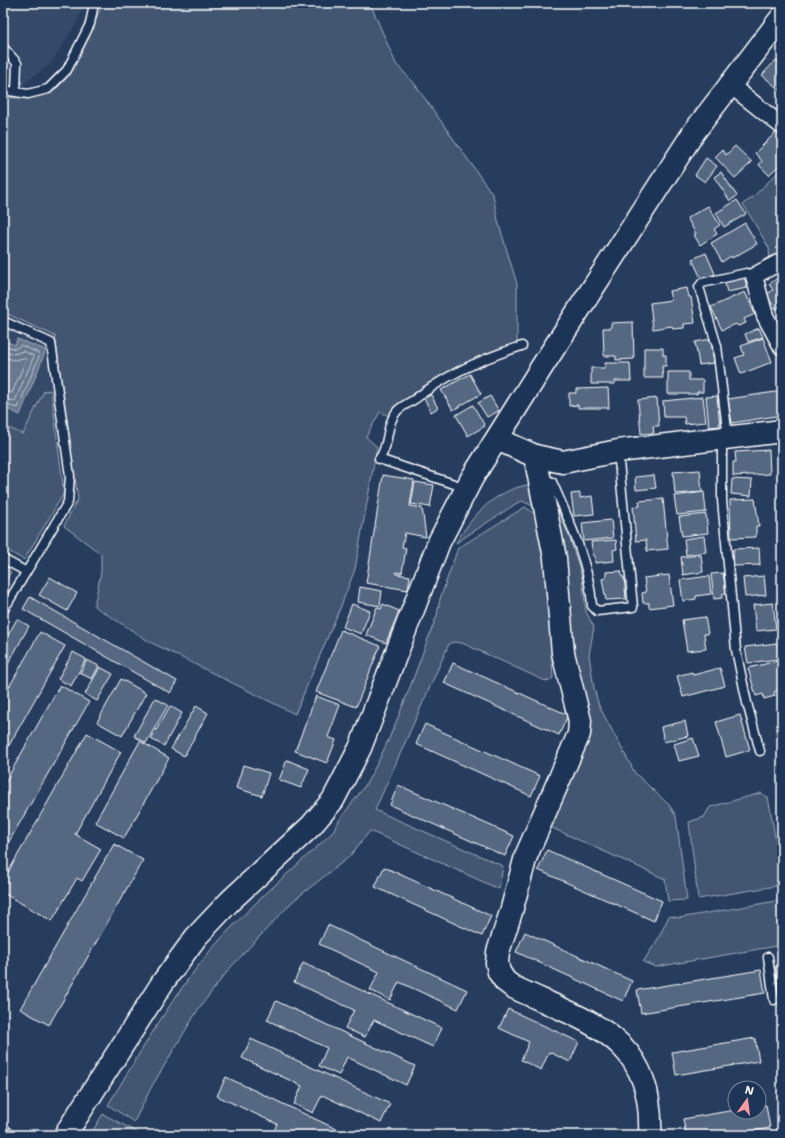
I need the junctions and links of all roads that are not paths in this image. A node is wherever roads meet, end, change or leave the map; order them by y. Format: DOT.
graph roads {
  1 [pos="94,3"];
  2 [pos="782,17"];
  3 [pos="3,47"];
  4 [pos="729,84"];
  5 [pos="3,90"];
  6 [pos="16,91"];
  7 [pos="782,126"];
  8 [pos="782,261"];
  9 [pos="754,276"];
  10 [pos="3,321"];
  11 [pos="780,337"];
  12 [pos="522,346"];
  13 [pos="782,431"];
  14 [pos="497,439"];
  15 [pos="725,439"];
  16 [pos="618,451"];
  17 [pos="537,466"];
  18 [pos="467,488"];
  19 [pos="3,559"];
  20 [pos="25,572"];
  21 [pos="3,611"];
  22 [pos="760,751"];
  23 [pos="768,957"];
  24 [pos="774,1000"];
  25 [pos="3,1128"];
  26 [pos="11,1135"];
  27 [pos="65,1135"];
  28 [pos="650,1135"];
  1 -- 6 [label="lane"];
  2 -- 4 [label="street"];
  3 -- 6 [label="lane"];
  4 -- 7 [label="street"];
  4 -- 14 [label="street"];
  5 -- 6 [label="lane"];
  8 -- 9 [label="street"];
  9 -- 11 [label="street"];
  9 -- 15 [label="lane"];
  10 -- 20 [label="lane"];
  12 -- 18 [label="lane"];
  13 -- 15 [label="street"];
  14 -- 17 [label="street"];
  14 -- 18 [label="street"];
  15 -- 16 [label="street"];
  15 -- 22 [label="lane"];
  16 -- 17 [label="street"];
  16 -- 17 [label="lane"];
  17 -- 28 [label="street"];
  18 -- 27 [label="street"];
  19 -- 20 [label="lane"];
  20 -- 21 [label="lane"];
  23 -- 24 [label="lane"];
  25 -- 26 [label="lane"];
}
